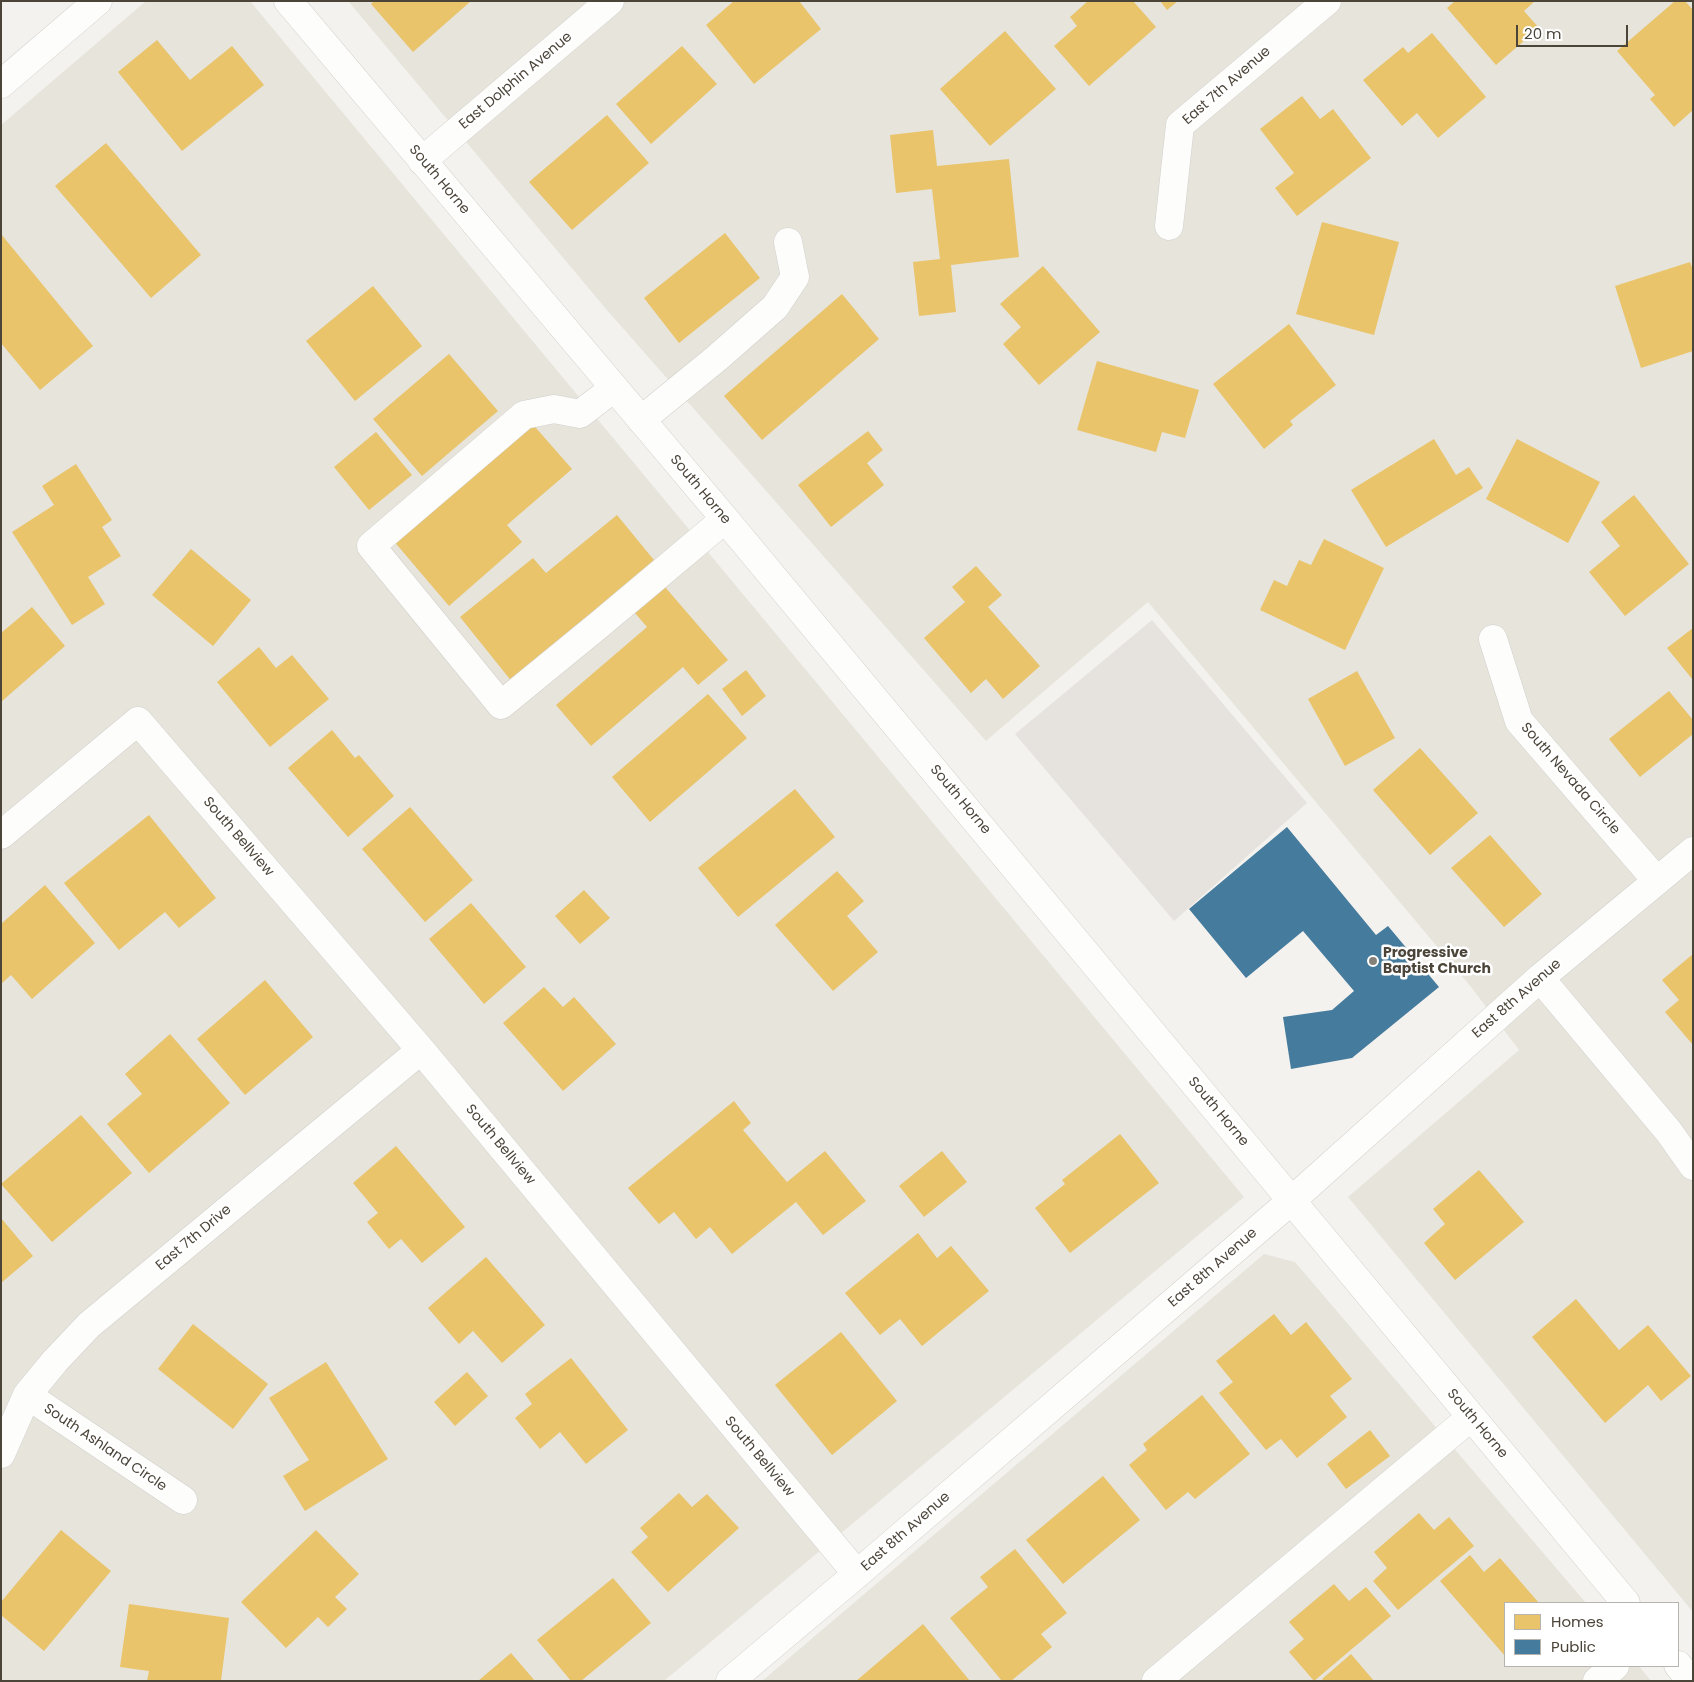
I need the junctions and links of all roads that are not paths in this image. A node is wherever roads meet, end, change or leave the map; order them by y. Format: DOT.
graph roads {
  1 [pos="98,1"];
  2 [pos="288,1"];
  3 [pos="610,1"];
  4 [pos="1327,1"];
  5 [pos="1,84"];
  6 [pos="422,161"];
  7 [pos="1168,226"];
  8 [pos="788,242"];
  9 [pos="614,388"];
  10 [pos="641,420"];
  11 [pos="725,519"];
  12 [pos="1493,639"];
  13 [pos="1,835"];
  14 [pos="1693,851"];
  15 [pos="1657,881"];
  16 [pos="1540,978"];
  17 [pos="421,1050"];
  18 [pos="1693,1166"];
  19 [pos="1291,1201"];
  20 [pos="27,1395"];
  21 [pos="1472,1417"];
  22 [pos="1,1454"];
  23 [pos="183,1500"];
  24 [pos="857,1574"];
  25 [pos="1625,1602"];
  26 [pos="1679,1666"];
  27 [pos="1614,1667"];
  28 [pos="730,1681"];
  29 [pos="1156,1681"];
  30 [pos="1597,1681"];
  31 [pos="1691,1681"];
  1 -- 5 [label="street"];
  2 -- 6 [label="street, South Horne"];
  3 -- 6 [label="street, East Dolphin Avenue"];
  4 -- 7 [label="street, East 7th Avenue"];
  6 -- 9 [label="street, South Horne"];
  8 -- 10 [label="street"];
  9 -- 10 [label="street, South Horne"];
  9 -- 11 [label="street"];
  10 -- 11 [label="street, South Horne"];
  11 -- 19 [label="street, South Horne"];
  12 -- 15 [label="street, South Nevada Circle"];
  13 -- 17 [label="street, South Bellview"];
  14 -- 15 [label="street, East 8th Avenue"];
  15 -- 16 [label="street, East 8th Avenue"];
  16 -- 18 [label="street"];
  16 -- 19 [label="street, East 8th Avenue"];
  17 -- 20 [label="street, East 7th Drive"];
  17 -- 24 [label="street, South Bellview"];
  19 -- 21 [label="street, South Horne"];
  19 -- 24 [label="street, East 8th Avenue"];
  20 -- 22 [label="street, East 7th Drive"];
  20 -- 23 [label="street, South Ashland Circle"];
  21 -- 25 [label="street, South Horne"];
  21 -- 29 [label="street"];
  24 -- 28 [label="street, East 8th Avenue"];
  26 -- 31 [label="street"];
  27 -- 30 [label="street"];
}
